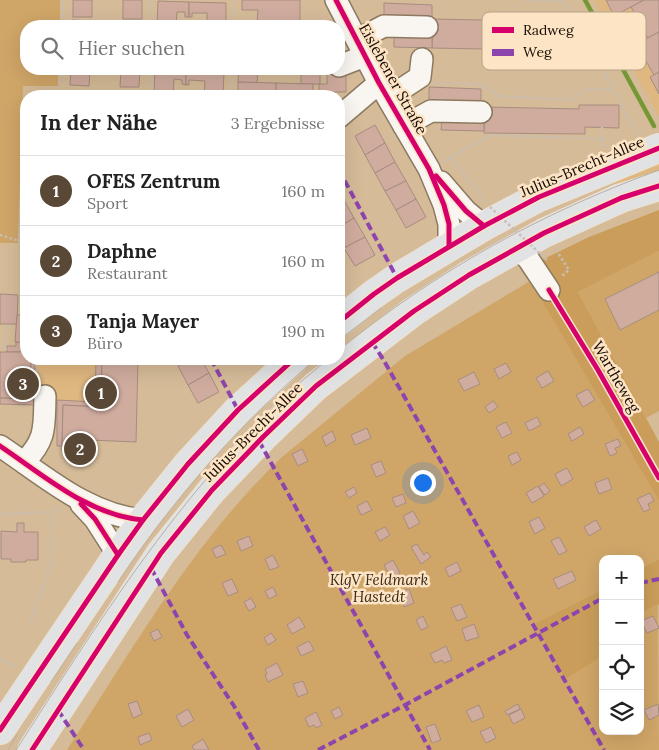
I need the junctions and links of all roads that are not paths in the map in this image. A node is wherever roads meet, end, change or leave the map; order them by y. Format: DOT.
graph roads {
  1 [pos="336,0"];
  2 [pos="345,20"];
  3 [pos="345,20"];
  4 [pos="427,27"];
  5 [pos="352,36"];
  6 [pos="345,52"];
  7 [pos="421,68"];
  8 [pos="384,90"];
  9 [pos="482,112"];
  10 [pos="345,113"];
  11 [pos="404,126"];
  12 [pos="652,150"];
  13 [pos="429,169"];
  14 [pos="659,186"];
  15 [pos="487,216"];
  16 [pos="449,245"];
  17 [pos="518,248"];
  18 [pos="553,280"];
  19 [pos="345,317"];
  20 [pos="345,363"];
  21 [pos="287,365"];
  22 [pos="343,365"];
  23 [pos="45,396"];
  24 [pos="0,446"];
  25 [pos="24,462"];
  26 [pos="76,498"];
  27 [pos="143,520"];
  28 [pos="118,555"];
  29 [pos="0,730"];
  30 [pos="32,750"];
  1 -- 2 [label="street, Eislebener Straße"];
  3 -- 5 [label="street, Eislebener Straße"];
  4 -- 5 [label="street"];
  5 -- 6 [label="street"];
  5 -- 8 [label="street, Eislebener Straße"];
  7 -- 8 [label="street"];
  8 -- 10 [label="street"];
  8 -- 11 [label="street, Eislebener Straße"];
  9 -- 11 [label="street"];
  11 -- 13 [label="street, Eislebener Straße"];
  12 -- 15 [label="main road, Julius-Brecht-Allee"];
  13 -- 15 [label="street, Eislebener Straße"];
  13 -- 16 [label="street, Eislebener Straße"];
  14 -- 17 [label="main road, Julius-Brecht-Allee"];
  15 -- 16 [label="main road, Julius-Brecht-Allee"];
  16 -- 19 [label="main road, Julius-Brecht-Allee"];
  17 -- 18 [label="street"];
  17 -- 20 [label="main road, Julius-Brecht-Allee"];
  21 -- 27 [label="main road, Julius-Brecht-Allee"];
  22 -- 30 [label="main road, Julius-Brecht-Allee"];
  23 -- 25 [label="street"];
  24 -- 25 [label="street"];
  25 -- 26 [label="street"];
  26 -- 27 [label="street"];
  26 -- 28 [label="street"];
  27 -- 28 [label="main road, Julius-Brecht-Allee"];
  28 -- 29 [label="main road, Julius-Brecht-Allee"];
}
